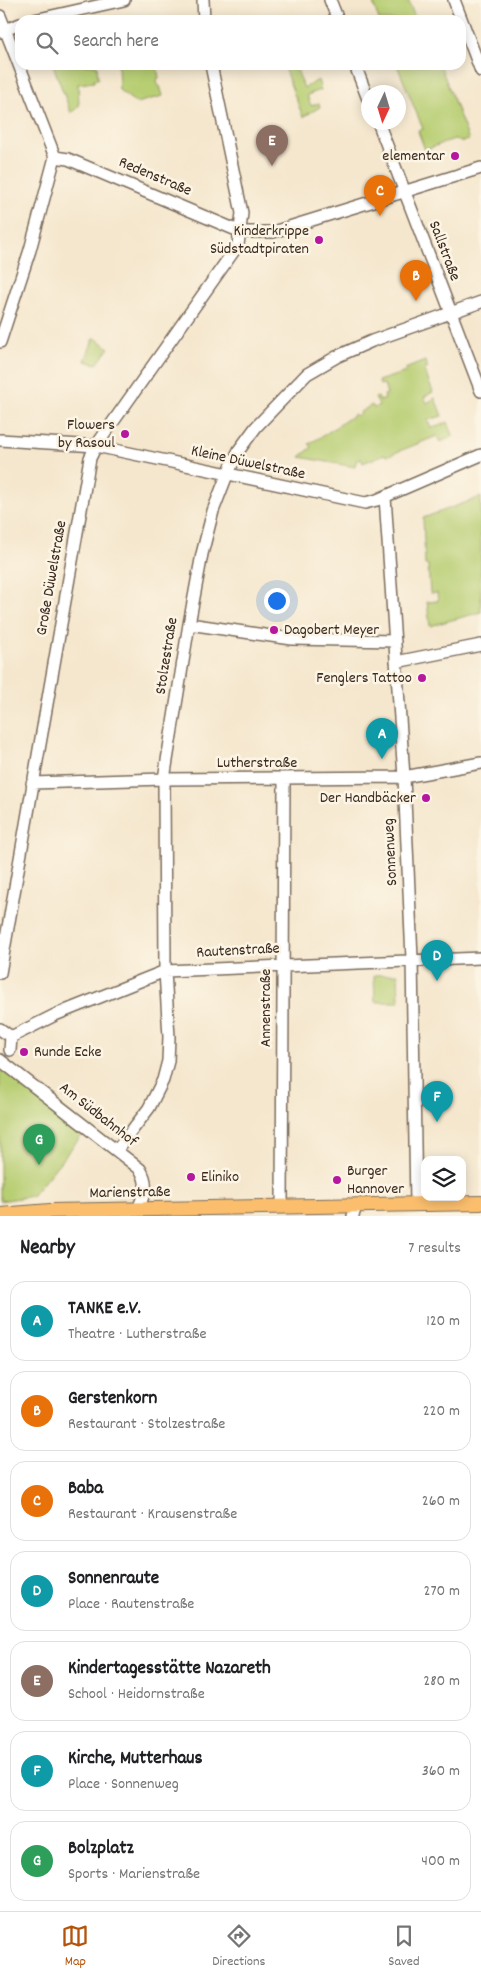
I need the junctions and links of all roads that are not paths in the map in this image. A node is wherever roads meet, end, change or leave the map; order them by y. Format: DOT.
graph roads {
  1 [pos="124,0"];
  2 [pos="203,0"];
  3 [pos="330,0"];
  4 [pos="454,0"];
  5 [pos="112,1"];
  6 [pos="55,15"];
  7 [pos="204,15"];
  8 [pos="336,15"];
  9 [pos="460,15"];
  10 [pos="0,16"];
  11 [pos="15,26"];
  12 [pos="2,31"];
  13 [pos="466,31"];
  14 [pos="15,62"];
  15 [pos="18,70"];
  16 [pos="212,70"];
  17 [pos="357,70"];
  18 [pos="481,70"];
  19 [pos="363,85"];
  20 [pos="381,130"];
  21 [pos="55,157"];
  22 [pos="481,168"];
  23 [pos="404,191"];
  24 [pos="242,232"];
  25 [pos="481,302"];
  26 [pos="450,313"];
  27 [pos="0,342"];
  28 [pos="481,391"];
  29 [pos="0,440"];
  30 [pos="96,446"];
  31 [pos="481,455"];
  32 [pos="227,475"];
  33 [pos="385,497"];
  34 [pos="188,624"];
  35 [pos="395,641"];
  36 [pos="481,645"];
  37 [pos="396,662"];
  38 [pos="481,763"];
  39 [pos="404,777"];
  40 [pos="164,779"];
  41 [pos="284,779"];
  42 [pos="32,783"];
  43 [pos="481,958"];
  44 [pos="412,959"];
  45 [pos="282,965"];
  46 [pos="165,971"];
  47 [pos="0,973"];
  48 [pos="0,1030"];
  49 [pos="11,1037"];
  50 [pos="10,1050"];
  51 [pos="0,1060"];
  52 [pos="117,1150"];
  53 [pos="481,1203"];
  54 [pos="416,1205"];
  55 [pos="0,1206"];
  56 [pos="282,1206"];
  57 [pos="137,1210"];
  58 [pos="50,1211"];
  59 [pos="354,1211"];
  60 [pos="0,1215"];
  1 -- 5 [label="street"];
  2 -- 7 [label="street"];
  3 -- 8 [label="street"];
  4 -- 9 [label="street"];
  5 -- 6 [label="street"];
  10 -- 12 [label="street"];
  11 -- 12 [label="street"];
  12 -- 14 [label="street"];
  13 -- 18 [label="street"];
  15 -- 21 [label="street"];
  16 -- 24 [label="street"];
  17 -- 19 [label="street"];
  20 -- 23 [label="street, Sallstraße"];
  21 -- 24 [label="street, Redenstraße"];
  21 -- 27 [label="street"];
  22 -- 23 [label="street"];
  23 -- 24 [label="street"];
  23 -- 26 [label="street, Sallstraße"];
  24 -- 30 [label="street, Große Düwelstraße"];
  25 -- 26 [label="street, Stolzestraße"];
  26 -- 28 [label="street, Sallstraße"];
  26 -- 32 [label="street, Stolzestraße"];
  29 -- 30 [label="street, Kleine Düwelstraße"];
  30 -- 32 [label="street, Kleine Düwelstraße"];
  30 -- 42 [label="street, Große Düwelstraße"];
  31 -- 33 [label="street, Kleine Düwelstraße"];
  32 -- 33 [label="street, Kleine Düwelstraße"];
  32 -- 34 [label="street, Stolzestraße"];
  33 -- 35 [label="street, Sonnenweg"];
  34 -- 35 [label="street"];
  34 -- 40 [label="street, Stolzestraße"];
  35 -- 37 [label="street, Sonnenweg"];
  36 -- 37 [label="street"];
  37 -- 39 [label="street, Sonnenweg"];
  38 -- 39 [label="street, Lutherstraße"];
  39 -- 41 [label="street, Lutherstraße"];
  39 -- 44 [label="street, Sonnenweg"];
  40 -- 41 [label="street, Lutherstraße"];
  40 -- 42 [label="street, Lutherstraße"];
  40 -- 46 [label="street, Stolzestraße"];
  41 -- 45 [label="street, Annenstraße"];
  42 -- 47 [label="street, Große Düwelstraße"];
  43 -- 44 [label="street, Rautenstraße"];
  44 -- 45 [label="street, Rautenstraße"];
  44 -- 54 [label="street, Sonnenweg"];
  45 -- 46 [label="street, Rautenstraße"];
  45 -- 56 [label="street, Annenstraße"];
  46 -- 49 [label="street, Rautenstraße"];
  46 -- 52 [label="street, Stolzestraße"];
  48 -- 49 [label="street"];
  49 -- 50 [label="street"];
  51 -- 52 [label="street, Am Südbahnhof"];
  52 -- 57 [label="street, Am Südbahnhof"];
  53 -- 54 [label="main road, Marienstraße"];
  54 -- 59 [label="main road, Marienstraße"];
  55 -- 58 [label="main road, Marienstraße"];
  56 -- 57 [label="main road, Marienstraße"];
  56 -- 59 [label="main road, Marienstraße"];
  57 -- 58 [label="main road, Marienstraße"];
  58 -- 60 [label="main road, Marienstraße"];
}
